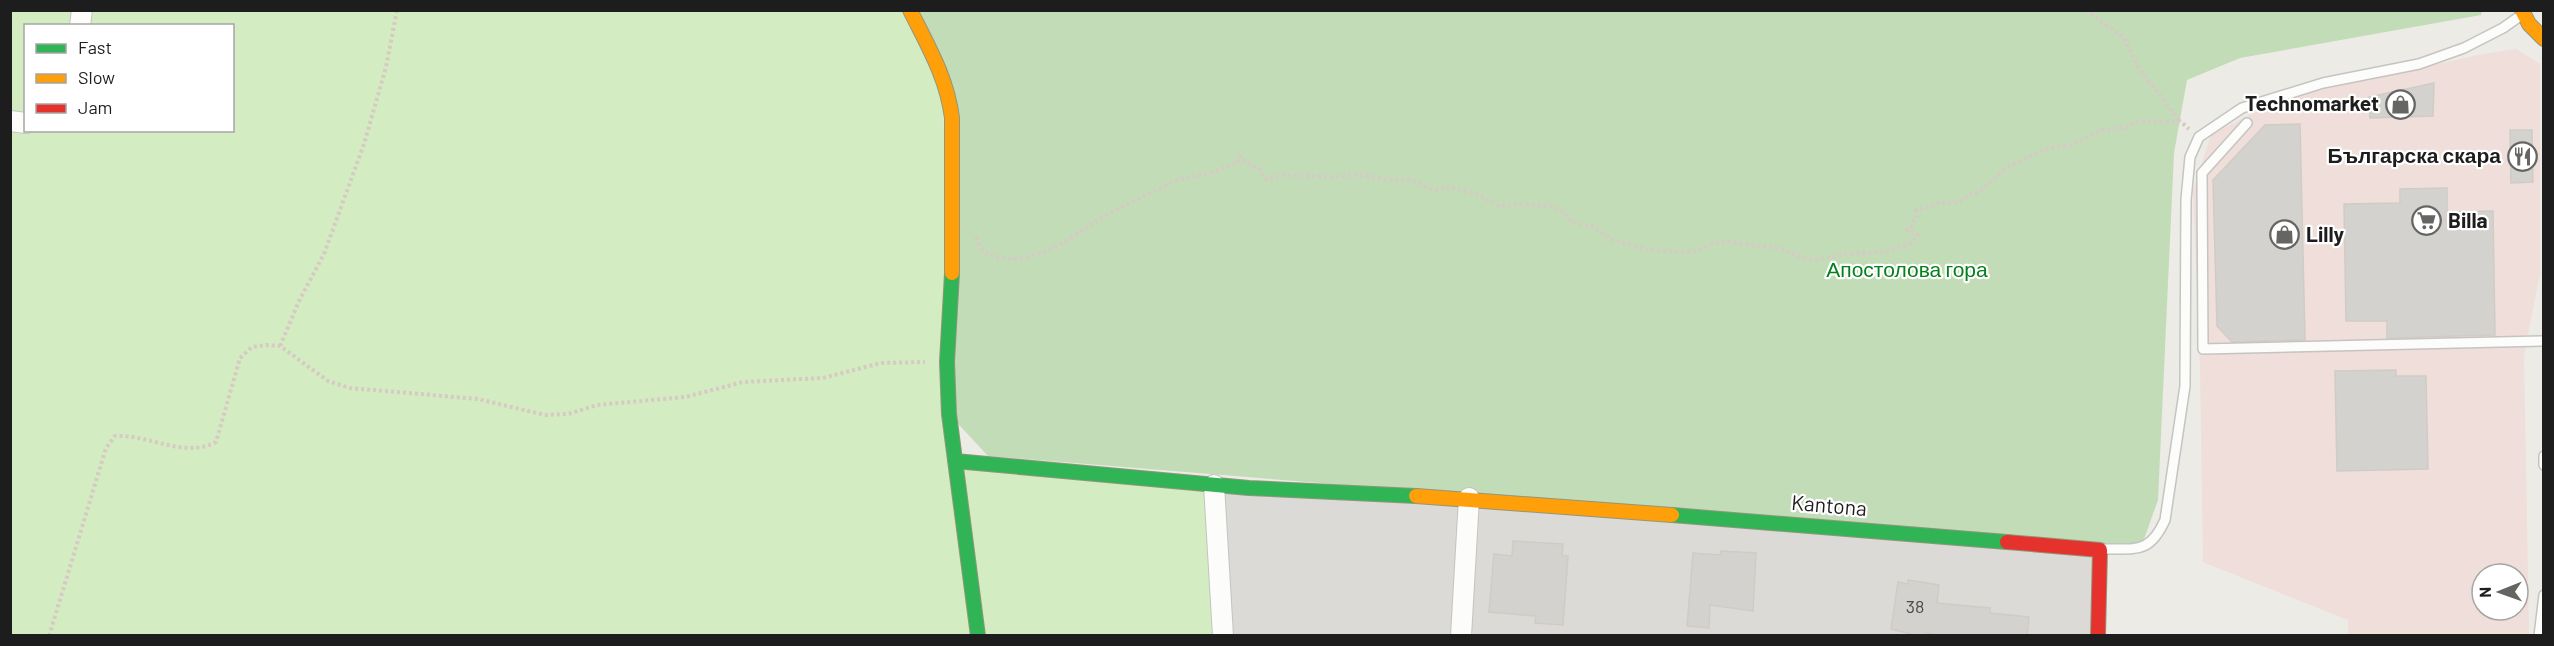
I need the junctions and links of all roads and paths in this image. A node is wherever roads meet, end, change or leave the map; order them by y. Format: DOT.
graph roads {
  1 [pos="397,10"];
  2 [pos="910,10"];
  3 [pos="2086,10"];
  4 [pos="2523,12"];
  5 [pos="2543,39"];
  6 [pos="2180,120"];
  7 [pos="2247,123"];
  8 [pos="2199,137"];
  9 [pos="953,204"];
  10 [pos="2544,341"];
  11 [pos="280,346"];
  12 [pos="947,362"];
  13 [pos="2544,456"];
  14 [pos="955,461"];
  15 [pos="2544,465"];
  16 [pos="1214,485"];
  17 [pos="1469,498"];
  18 [pos="2100,550"];
  19 [pos="2544,595"];
  20 [pos="49,636"];
  21 [pos="978,636"];
  22 [pos="1224,636"];
  23 [pos="1461,636"];
  24 [pos="2098,636"];
  25 [pos="2539,636"];
  1 -- 11 [label="path"];
  2 -- 9 [label="street"];
  3 -- 6 [label="path"];
  4 -- 5 [label="street"];
  4 -- 8 [label="lane"];
  6 -- 8 [label="path"];
  6 -- 9 [label="path"];
  7 -- 10 [label="lane"];
  8 -- 18 [label="lane"];
  9 -- 12 [label="street"];
  11 -- 12 [label="path"];
  11 -- 20 [label="path"];
  12 -- 14 [label="street"];
  13 -- 15 [label="lane"];
  14 -- 16 [label="street, Kantona"];
  14 -- 21 [label="street"];
  16 -- 17 [label="street, Kantona"];
  16 -- 22 [label="street"];
  17 -- 18 [label="street, Kantona"];
  17 -- 23 [label="street"];
  18 -- 24 [label="street"];
  19 -- 25 [label="lane"];
}
